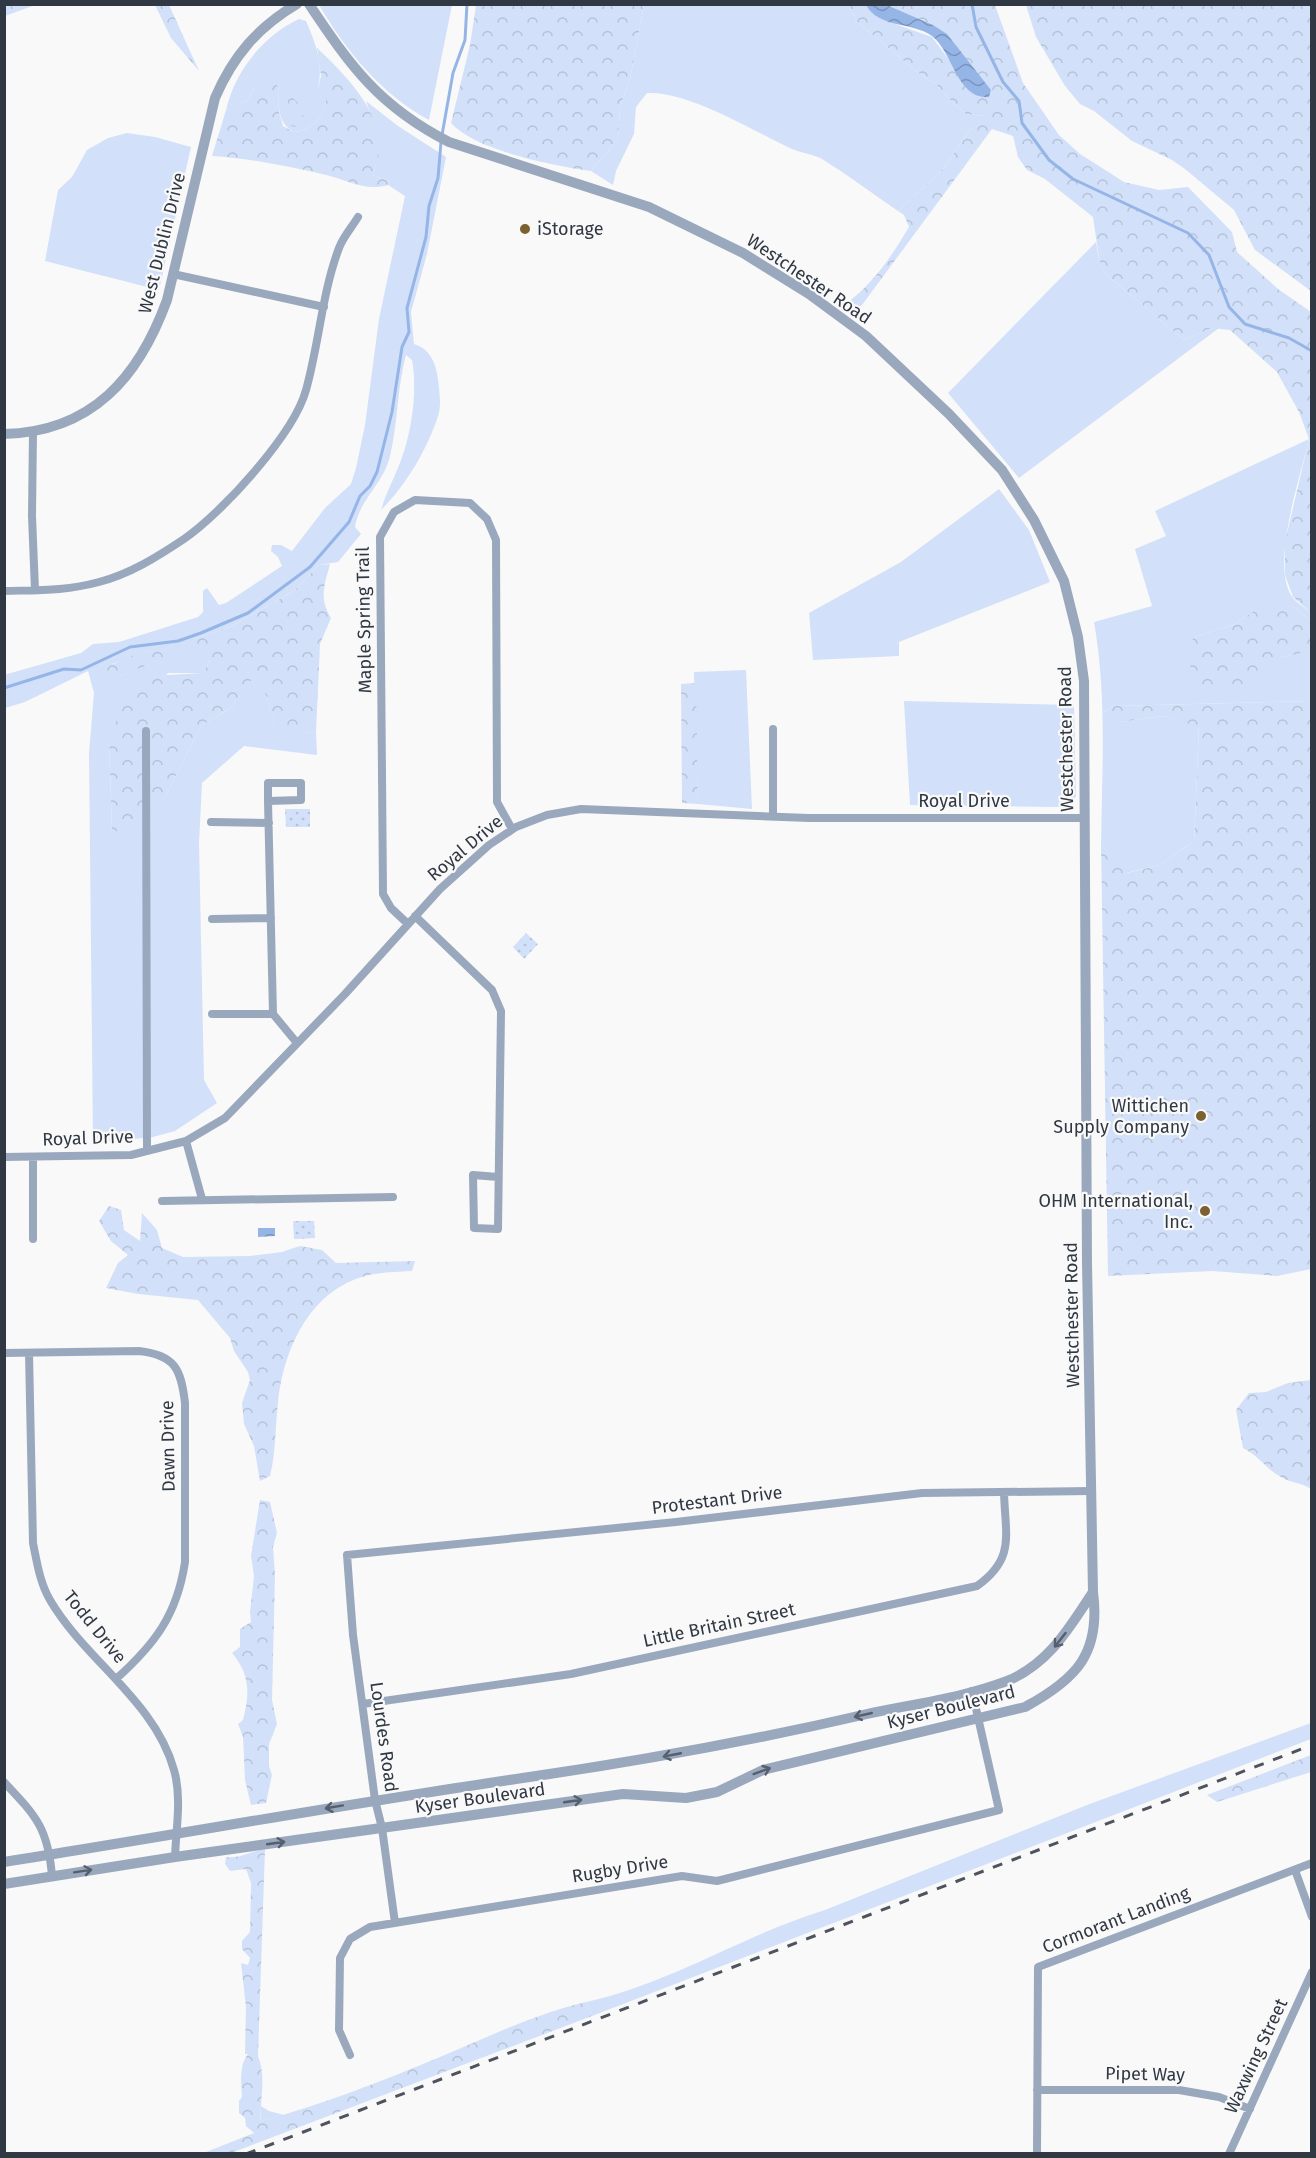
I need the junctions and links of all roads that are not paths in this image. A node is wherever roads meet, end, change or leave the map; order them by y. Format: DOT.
graph roads {
  1 [pos="297,4"];
  2 [pos="309,4"];
  3 [pos="358,217"];
  4 [pos="173,274"];
  5 [pos="324,307"];
  6 [pos="33,431"];
  7 [pos="4,435"];
  8 [pos="35,590"];
  9 [pos="4,591"];
  10 [pos="773,729"];
  11 [pos="146,731"];
  12 [pos="268,801"];
  13 [pos="773,816"];
  14 [pos="1085,818"];
  15 [pos="211,822"];
  16 [pos="269,823"];
  17 [pos="512,829"];
  18 [pos="415,916"];
  19 [pos="271,918"];
  20 [pos="212,919"];
  21 [pos="408,924"];
  22 [pos="212,1014"];
  23 [pos="273,1014"];
  24 [pos="297,1043"];
  25 [pos="186,1141"];
  26 [pos="147,1151"];
  27 [pos="4,1157"];
  28 [pos="33,1157"];
  29 [pos="498,1177"];
  30 [pos="393,1197"];
  31 [pos="202,1199"];
  32 [pos="162,1201"];
  33 [pos="33,1239"];
  34 [pos="4,1353"];
  35 [pos="29,1353"];
  36 [pos="1091,1491"];
  37 [pos="1004,1492"];
  38 [pos="347,1555"];
  39 [pos="1093,1592"];
  40 [pos="116,1679"];
  41 [pos="972,1691"];
  42 [pos="363,1704"];
  43 [pos="977,1718"];
  44 [pos="4,1782"];
  45 [pos="375,1800"];
  46 [pos="382,1828"];
  47 [pos="176,1834"];
  48 [pos="50,1854"];
  49 [pos="175,1857"];
  50 [pos="4,1862"];
  51 [pos="1311,1863"];
  52 [pos="1295,1870"];
  53 [pos="52,1876"];
  54 [pos="4,1884"];
  55 [pos="1311,1917"];
  56 [pos="396,1923"];
  57 [pos="1311,1972"];
  58 [pos="350,2055"];
  59 [pos="1037,2090"];
  60 [pos="1250,2109"];
  61 [pos="1037,2154"];
  62 [pos="1229,2154"];
  1 -- 4 [label="street, West Dublin Drive"];
  2 -- 14 [label="street, Westchester Road"];
  3 -- 5 [label="street"];
  4 -- 5 [label="street"];
  4 -- 6 [label="street, West Dublin Drive"];
  5 -- 8 [label="street"];
  6 -- 7 [label="street, West Dublin Drive"];
  6 -- 8 [label="street"];
  8 -- 9 [label="street"];
  10 -- 13 [label="street"];
  11 -- 26 [label="street"];
  12 -- 16 [label="street"];
  13 -- 14 [label="street, Royal Drive"];
  13 -- 17 [label="street, Royal Drive"];
  14 -- 36 [label="street, Westchester Road"];
  15 -- 16 [label="street"];
  16 -- 19 [label="street"];
  17 -- 18 [label="street, Royal Drive"];
  17 -- 21 [label="street, Maple Spring Trail"];
  18 -- 21 [label="street, Royal Drive"];
  18 -- 29 [label="street"];
  19 -- 20 [label="street"];
  19 -- 23 [label="street"];
  21 -- 24 [label="street, Royal Drive"];
  22 -- 23 [label="street"];
  23 -- 24 [label="street"];
  24 -- 25 [label="street, Royal Drive"];
  25 -- 26 [label="street, Royal Drive"];
  25 -- 31 [label="street"];
  26 -- 28 [label="street, Royal Drive"];
  27 -- 28 [label="street, Royal Drive"];
  28 -- 33 [label="street"];
  29 -- 29 [label="street"];
  30 -- 31 [label="street"];
  31 -- 32 [label="street"];
  34 -- 35 [label="street, Dawn Drive"];
  35 -- 40 [label="street, Todd Drive"];
  35 -- 40 [label="street, Dawn Drive"];
  36 -- 37 [label="street, Protestant Drive"];
  36 -- 39 [label="street, Westchester Road"];
  37 -- 38 [label="street, Protestant Drive"];
  37 -- 42 [label="street, Little Britain Street"];
  38 -- 42 [label="street, Lourdes Road"];
  39 -- 41 [label="street, Kyser Boulevard, one-way"];
  39 -- 43 [label="street, Kyser Boulevard"];
  40 -- 47 [label="street, Todd Drive"];
  41 -- 43 [label="street, Rugby Drive"];
  41 -- 45 [label="street, Kyser Boulevard, one-way"];
  42 -- 45 [label="street, Lourdes Road"];
  46 -- 43 [label="street, Kyser Boulevard, one-way"];
  43 -- 56 [label="street, Rugby Drive"];
  44 -- 48 [label="street"];
  45 -- 46 [label="street, Lourdes Road"];
  45 -- 47 [label="street, Kyser Boulevard, one-way"];
  49 -- 46 [label="street, Kyser Boulevard, one-way"];
  46 -- 56 [label="street, Lourdes Road"];
  47 -- 48 [label="street, Kyser Boulevard"];
  47 -- 49 [label="street, Todd Drive"];
  48 -- 50 [label="street, Kyser Boulevard"];
  48 -- 53 [label="street"];
  53 -- 49 [label="street, Kyser Boulevard, one-way"];
  51 -- 52 [label="street, Cormorant Landing"];
  52 -- 55 [label="street"];
  52 -- 59 [label="street, Cormorant Landing"];
  53 -- 54 [label="street, Kyser Boulevard"];
  56 -- 58 [label="street, Rugby Drive"];
  57 -- 60 [label="street, Waxwing Street"];
  59 -- 60 [label="street, Pipet Way"];
  59 -- 61 [label="street, Cormorant Landing"];
  60 -- 62 [label="street, Waxwing Street"];
}
